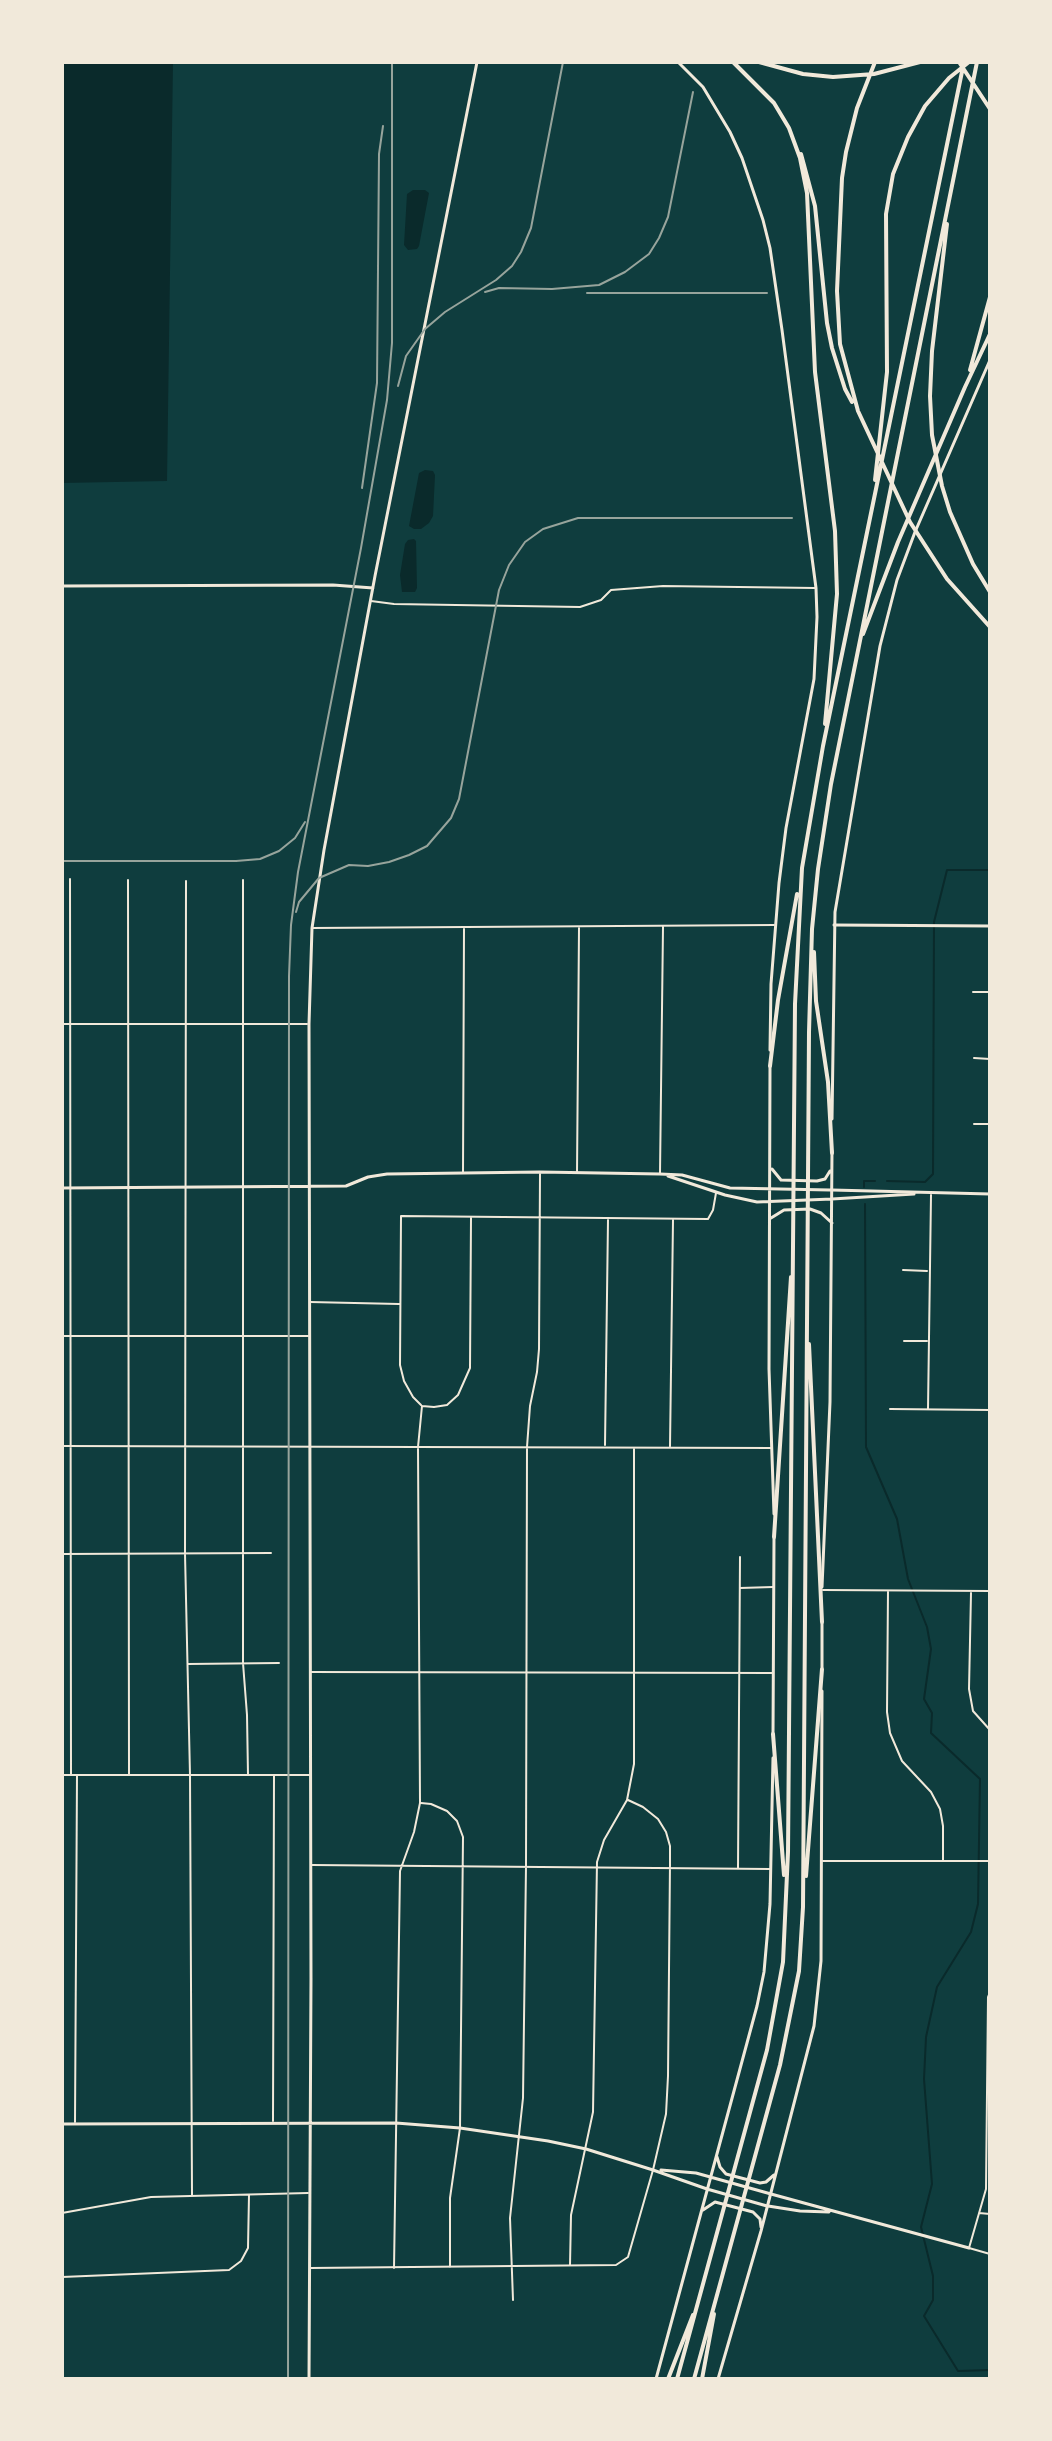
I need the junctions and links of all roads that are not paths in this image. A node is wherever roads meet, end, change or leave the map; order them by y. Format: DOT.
graph roads {
  1 [pos="477,62"];
  2 [pos="678,62"];
  3 [pos="733,62"];
  4 [pos="759,62"];
  5 [pos="875,62"];
  6 [pos="920,62"];
  7 [pos="964,62"];
  8 [pos="977,62"];
  9 [pos="989,109"];
  10 [pos="789,128"];
  11 [pos="951,194"];
  12 [pos="990,297"];
  13 [pos="990,334"];
  14 [pos="990,360"];
  15 [pos="965,387"];
  16 [pos="848,389"];
  17 [pos="872,507"];
  18 [pos="62,586"];
  19 [pos="373,588"];
  20 [pos="816,588"];
  21 [pos="990,592"];
  22 [pos="371,601"];
  23 [pos="990,627"];
  24 [pos="851,680"];
  25 [pos="823,746"];
  26 [pos="802,868"];
  27 [pos="70,879"];
  28 [pos="128,880"];
  29 [pos="243,880"];
  30 [pos="186,881"];
  31 [pos="775,925"];
  32 [pos="834,925"];
  33 [pos="663,926"];
  34 [pos="990,926"];
  35 [pos="464,927"];
  36 [pos="579,927"];
  37 [pos="312,928"];
  38 [pos="812,929"];
  39 [pos="973,992"];
  40 [pos="990,992"];
  41 [pos="62,1024"];
  42 [pos="70,1024"];
  43 [pos="128,1024"];
  44 [pos="186,1024"];
  45 [pos="243,1024"];
  46 [pos="309,1024"];
  47 [pos="974,1058"];
  48 [pos="990,1059"];
  49 [pos="770,1066"];
  50 [pos="974,1124"];
  51 [pos="990,1124"];
  52 [pos="832,1153"];
  53 [pos="770,1166"];
  54 [pos="832,1167"];
  55 [pos="463,1172"];
  56 [pos="540,1172"];
  57 [pos="577,1173"];
  58 [pos="660,1174"];
  59 [pos="311,1187"];
  60 [pos="62,1188"];
  61 [pos="70,1188"];
  62 [pos="128,1188"];
  63 [pos="186,1188"];
  64 [pos="243,1188"];
  65 [pos="770,1189"];
  66 [pos="832,1190"];
  67 [pos="716,1192"];
  68 [pos="928,1194"];
  69 [pos="990,1194"];
  70 [pos="832,1199"];
  71 [pos="770,1202"];
  72 [pos="471,1216"];
  73 [pos="540,1217"];
  74 [pos="608,1219"];
  75 [pos="673,1219"];
  76 [pos="770,1219"];
  77 [pos="832,1223"];
  78 [pos="794,1243"];
  79 [pos="903,1270"];
  80 [pos="929,1271"];
  81 [pos="807,1301"];
  82 [pos="310,1302"];
  83 [pos="400,1304"];
  84 [pos="62,1336"];
  85 [pos="70,1336"];
  86 [pos="128,1336"];
  87 [pos="185,1336"];
  88 [pos="243,1336"];
  89 [pos="310,1336"];
  90 [pos="904,1341"];
  91 [pos="928,1341"];
  92 [pos="422,1406"];
  93 [pos="890,1409"];
  94 [pos="928,1409"];
  95 [pos="990,1410"];
  96 [pos="62,1446"];
  97 [pos="70,1446"];
  98 [pos="129,1446"];
  99 [pos="186,1446"];
  100 [pos="243,1446"];
  101 [pos="605,1446"];
  102 [pos="310,1447"];
  103 [pos="418,1447"];
  104 [pos="527,1447"];
  105 [pos="634,1448"];
  106 [pos="670,1448"];
  107 [pos="772,1448"];
  108 [pos="774,1537"];
  109 [pos="243,1553"];
  110 [pos="271,1553"];
  111 [pos="62,1554"];
  112 [pos="70,1554"];
  113 [pos="129,1554"];
  114 [pos="185,1554"];
  115 [pos="740,1557"];
  116 [pos="774,1587"];
  117 [pos="740,1588"];
  118 [pos="822,1590"];
  119 [pos="888,1591"];
  120 [pos="971,1591"];
  121 [pos="990,1591"];
  122 [pos="822,1622"];
  123 [pos="243,1663"];
  124 [pos="279,1663"];
  125 [pos="187,1664"];
  126 [pos="822,1669"];
  127 [pos="634,1671"];
  128 [pos="309,1672"];
  129 [pos="420,1672"];
  130 [pos="527,1672"];
  131 [pos="739,1673"];
  132 [pos="774,1673"];
  133 [pos="990,1730"];
  134 [pos="773,1734"];
  135 [pos="62,1775"];
  136 [pos="71,1775"];
  137 [pos="77,1775"];
  138 [pos="129,1775"];
  139 [pos="190,1775"];
  140 [pos="248,1775"];
  141 [pos="274,1775"];
  142 [pos="309,1775"];
  143 [pos="627,1800"];
  144 [pos="420,1803"];
  145 [pos="821,1861"];
  146 [pos="943,1861"];
  147 [pos="990,1861"];
  148 [pos="310,1865"];
  149 [pos="401,1865"];
  150 [pos="464,1866"];
  151 [pos="526,1866"];
  152 [pos="596,1867"];
  153 [pos="670,1868"];
  154 [pos="738,1869"];
  155 [pos="771,1869"];
  156 [pos="786,1901"];
  157 [pos="803,1907"];
  158 [pos="990,1992"];
  159 [pos="273,2122"];
  160 [pos="311,2122"];
  161 [pos="191,2123"];
  162 [pos="396,2123"];
  163 [pos="62,2124"];
  164 [pos="75,2124"];
  165 [pos="460,2128"];
  166 [pos="520,2136"];
  167 [pos="586,2149"];
  168 [pos="717,2153"];
  169 [pos="653,2170"];
  170 [pos="777,2172"];
  171 [pos="710,2177"];
  172 [pos="707,2189"];
  173 [pos="310,2193"];
  174 [pos="771,2194"];
  175 [pos="192,2195"];
  176 [pos="249,2195"];
  177 [pos="768,2206"];
  178 [pos="700,2212"];
  179 [pos="62,2213"];
  180 [pos="837,2213"];
  181 [pos="979,2213"];
  182 [pos="990,2214"];
  183 [pos="761,2231"];
  184 [pos="969,2248"];
  185 [pos="990,2254"];
  186 [pos="570,2265"];
  187 [pos="512,2266"];
  188 [pos="309,2268"];
  189 [pos="394,2268"];
  190 [pos="450,2268"];
  191 [pos="62,2277"];
  192 [pos="719,2287"];
  193 [pos="701,2294"];
  194 [pos="513,2300"];
  195 [pos="309,2379"];
  196 [pos="656,2379"];
  197 [pos="668,2379"];
  198 [pos="677,2379"];
  199 [pos="694,2379"];
  200 [pos="702,2379"];
  201 [pos="718,2379"];
  1 -- 19 [label="main road"];
  2 -- 20 [label="main road"];
  3 -- 10 [label="highway"];
  4 -- 6 [label="highway"];
  5 -- 16 [label="highway"];
  7 -- 9 [label="highway"];
  7 -- 17 [label="highway"];
  7 -- 17 [label="highway"];
  8 -- 11 [label="highway"];
  10 -- 16 [label="highway"];
  10 -- 25 [label="highway"];
  11 -- 21 [label="highway"];
  11 -- 24 [label="highway"];
  12 -- 15 [label="highway"];
  13 -- 15 [label="highway"];
  14 -- 32 [label="main road"];
  15 -- 24 [label="highway"];
  16 -- 23 [label="highway"];
  17 -- 25 [label="highway"];
  18 -- 19 [label="main road"];
  19 -- 22 [label="main road"];
  20 -- 22 [label="street"];
  20 -- 31 [label="main road"];
  22 -- 37 [label="main road"];
  24 -- 38 [label="highway"];
  25 -- 26 [label="highway"];
  26 -- 49 [label="highway"];
  26 -- 78 [label="highway"];
  27 -- 42 [label="street"];
  28 -- 43 [label="street"];
  29 -- 45 [label="street"];
  30 -- 44 [label="street"];
  31 -- 33 [label="street"];
  31 -- 49 [label="main road"];
  32 -- 34 [label="main road"];
  32 -- 52 [label="main road"];
  33 -- 36 [label="street"];
  33 -- 58 [label="street"];
  35 -- 36 [label="street"];
  35 -- 37 [label="street"];
  35 -- 55 [label="street"];
  36 -- 57 [label="street"];
  37 -- 46 [label="main road"];
  38 -- 52 [label="highway"];
  38 -- 81 [label="highway"];
  39 -- 40 [label="street"];
  41 -- 42 [label="street"];
  42 -- 43 [label="street"];
  42 -- 61 [label="street"];
  43 -- 44 [label="street"];
  43 -- 62 [label="street"];
  44 -- 45 [label="street"];
  44 -- 63 [label="street"];
  45 -- 46 [label="street"];
  45 -- 64 [label="street"];
  46 -- 59 [label="main road"];
  47 -- 48 [label="street"];
  49 -- 53 [label="main road"];
  50 -- 51 [label="street"];
  52 -- 54 [label="main road"];
  53 -- 54 [label="main road"];
  53 -- 65 [label="main road"];
  54 -- 66 [label="main road"];
  55 -- 56 [label="main road"];
  55 -- 59 [label="main road"];
  56 -- 57 [label="main road"];
  56 -- 73 [label="street"];
  57 -- 58 [label="main road"];
  58 -- 65 [label="main road"];
  58 -- 67 [label="main road"];
  59 -- 64 [label="main road"];
  59 -- 82 [label="main road"];
  60 -- 61 [label="main road"];
  61 -- 62 [label="main road"];
  61 -- 85 [label="street"];
  62 -- 63 [label="main road"];
  62 -- 86 [label="street"];
  63 -- 64 [label="main road"];
  63 -- 87 [label="street"];
  64 -- 88 [label="street"];
  65 -- 66 [label="main road"];
  65 -- 71 [label="main road"];
  66 -- 68 [label="main road"];
  66 -- 70 [label="main road"];
  67 -- 71 [label="main road"];
  67 -- 75 [label="street"];
  68 -- 69 [label="main road"];
  68 -- 70 [label="main road"];
  68 -- 80 [label="street"];
  70 -- 71 [label="main road"];
  70 -- 77 [label="main road"];
  71 -- 76 [label="main road"];
  72 -- 73 [label="street"];
  72 -- 83 [label="street"];
  72 -- 92 [label="street"];
  73 -- 74 [label="street"];
  73 -- 104 [label="street"];
  74 -- 75 [label="street"];
  74 -- 101 [label="street"];
  75 -- 106 [label="street"];
  76 -- 77 [label="main road"];
  76 -- 107 [label="main road"];
  77 -- 118 [label="main road"];
  78 -- 108 [label="highway"];
  78 -- 156 [label="highway"];
  79 -- 80 [label="street"];
  80 -- 91 [label="street"];
  81 -- 122 [label="highway"];
  81 -- 157 [label="highway"];
  82 -- 83 [label="street"];
  82 -- 89 [label="main road"];
  83 -- 92 [label="street"];
  84 -- 85 [label="street"];
  85 -- 86 [label="street"];
  85 -- 97 [label="street"];
  86 -- 87 [label="street"];
  86 -- 98 [label="street"];
  87 -- 88 [label="street"];
  87 -- 99 [label="street"];
  88 -- 89 [label="street"];
  88 -- 100 [label="street"];
  89 -- 102 [label="main road"];
  90 -- 91 [label="street"];
  91 -- 94 [label="street"];
  92 -- 103 [label="street"];
  93 -- 94 [label="street"];
  94 -- 95 [label="street"];
  96 -- 97 [label="street"];
  97 -- 98 [label="street"];
  97 -- 112 [label="street"];
  98 -- 99 [label="street"];
  98 -- 113 [label="street"];
  99 -- 100 [label="street"];
  99 -- 114 [label="street"];
  100 -- 102 [label="street"];
  100 -- 109 [label="street"];
  101 -- 104 [label="street"];
  101 -- 105 [label="street"];
  102 -- 103 [label="street"];
  102 -- 128 [label="main road"];
  103 -- 104 [label="street"];
  103 -- 129 [label="street"];
  104 -- 130 [label="street"];
  105 -- 106 [label="street"];
  105 -- 127 [label="street"];
  106 -- 107 [label="street"];
  107 -- 108 [label="main road"];
  108 -- 116 [label="main road"];
  109 -- 110 [label="street"];
  109 -- 114 [label="street"];
  109 -- 123 [label="street"];
  111 -- 112 [label="street"];
  112 -- 113 [label="street"];
  112 -- 136 [label="street"];
  113 -- 114 [label="street"];
  113 -- 138 [label="street"];
  114 -- 125 [label="street"];
  115 -- 117 [label="street"];
  116 -- 117 [label="street"];
  116 -- 132 [label="main road"];
  117 -- 131 [label="street"];
  118 -- 119 [label="street"];
  118 -- 122 [label="main road"];
  119 -- 120 [label="street"];
  119 -- 146 [label="street"];
  120 -- 121 [label="street"];
  120 -- 133 [label="street"];
  122 -- 126 [label="main road"];
  123 -- 124 [label="street"];
  123 -- 125 [label="street"];
  123 -- 140 [label="street"];
  125 -- 139 [label="street"];
  126 -- 145 [label="main road"];
  126 -- 157 [label="highway"];
  127 -- 130 [label="street"];
  127 -- 131 [label="street"];
  127 -- 143 [label="street"];
  128 -- 129 [label="street"];
  128 -- 142 [label="main road"];
  129 -- 130 [label="street"];
  129 -- 144 [label="street"];
  130 -- 151 [label="street"];
  131 -- 132 [label="street"];
  131 -- 154 [label="street"];
  132 -- 134 [label="main road"];
  134 -- 155 [label="main road"];
  134 -- 156 [label="highway"];
  135 -- 136 [label="street"];
  136 -- 137 [label="street"];
  137 -- 138 [label="street"];
  137 -- 164 [label="street"];
  138 -- 139 [label="street"];
  139 -- 140 [label="street"];
  139 -- 161 [label="street"];
  140 -- 141 [label="street"];
  141 -- 142 [label="street"];
  141 -- 159 [label="street"];
  142 -- 148 [label="main road"];
  143 -- 152 [label="street"];
  143 -- 153 [label="street"];
  144 -- 149 [label="street"];
  144 -- 150 [label="street"];
  145 -- 146 [label="street"];
  145 -- 170 [label="main road"];
  146 -- 147 [label="street"];
  148 -- 149 [label="street"];
  148 -- 160 [label="main road"];
  149 -- 150 [label="street"];
  149 -- 162 [label="street"];
  150 -- 151 [label="street"];
  150 -- 165 [label="street"];
  151 -- 152 [label="street"];
  151 -- 166 [label="street"];
  152 -- 153 [label="street"];
  152 -- 167 [label="street"];
  153 -- 154 [label="street"];
  153 -- 169 [label="street"];
  154 -- 155 [label="street"];
  155 -- 168 [label="main road"];
  156 -- 193 [label="highway"];
  157 -- 192 [label="highway"];
  158 -- 181 [label="street"];
  159 -- 160 [label="main road"];
  159 -- 161 [label="main road"];
  160 -- 162 [label="main road"];
  160 -- 173 [label="main road"];
  161 -- 164 [label="main road"];
  161 -- 175 [label="street"];
  162 -- 165 [label="main road"];
  162 -- 189 [label="street"];
  163 -- 164 [label="main road"];
  165 -- 166 [label="main road"];
  165 -- 190 [label="street"];
  166 -- 167 [label="main road"];
  166 -- 187 [label="street"];
  167 -- 169 [label="main road"];
  167 -- 186 [label="street"];
  168 -- 170 [label="main road"];
  168 -- 171 [label="main road"];
  169 -- 171 [label="main road"];
  169 -- 172 [label="main road"];
  169 -- 186 [label="street"];
  170 -- 174 [label="main road"];
  171 -- 172 [label="main road"];
  171 -- 174 [label="main road"];
  172 -- 177 [label="main road"];
  172 -- 178 [label="main road"];
  173 -- 176 [label="street"];
  173 -- 188 [label="main road"];
  174 -- 177 [label="main road"];
  174 -- 180 [label="main road"];
  175 -- 176 [label="street"];
  175 -- 179 [label="street"];
  176 -- 191 [label="street"];
  177 -- 180 [label="main road"];
  177 -- 183 [label="main road"];
  178 -- 183 [label="main road"];
  178 -- 196 [label="main road"];
  180 -- 184 [label="main road"];
  181 -- 182 [label="street"];
  181 -- 184 [label="street"];
  183 -- 201 [label="main road"];
  184 -- 185 [label="street"];
  186 -- 187 [label="street"];
  187 -- 190 [label="street"];
  187 -- 194 [label="street"];
  188 -- 189 [label="street"];
  188 -- 195 [label="main road"];
  189 -- 190 [label="street"];
  192 -- 199 [label="highway"];
  192 -- 200 [label="highway"];
  193 -- 197 [label="highway"];
  193 -- 198 [label="highway"];
}
